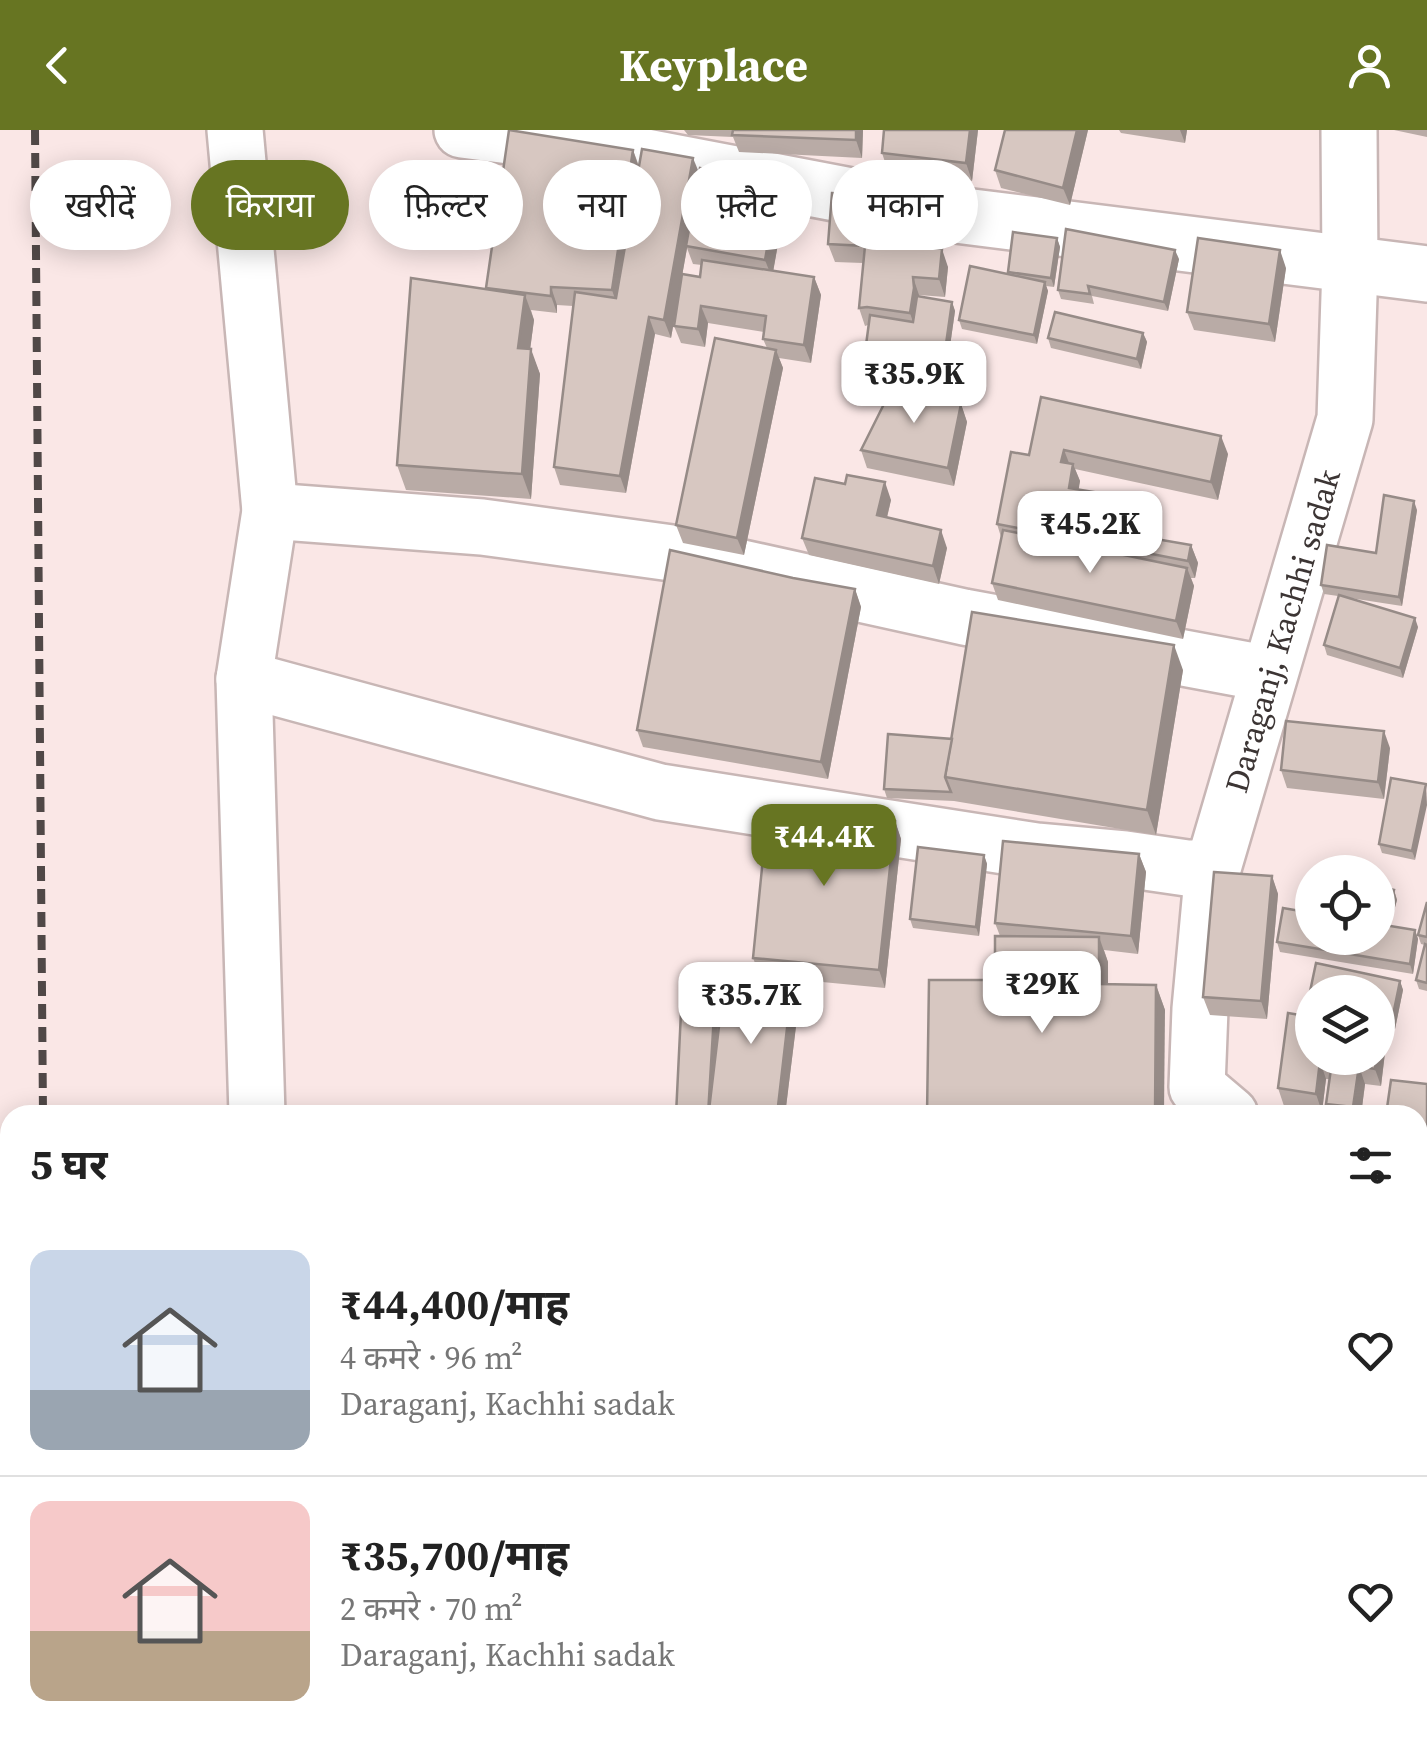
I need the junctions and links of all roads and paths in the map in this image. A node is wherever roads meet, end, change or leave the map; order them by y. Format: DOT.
graph roads {
  1 [pos="234,130"];
  2 [pos="462,130"];
  3 [pos="1349,130"];
  4 [pos="1350,265"];
  5 [pos="1427,274"];
  6 [pos="270,511"];
  7 [pos="1269,674"];
  8 [pos="244,679"];
  9 [pos="1213,868"];
  10 [pos="257,1105"];
  11 [pos="1218,1105"];
  1 -- 6 [label="street"];
  2 -- 4 [label="street"];
  3 -- 4 [label="street, Daraganj, Kachhi sadak"];
  4 -- 5 [label="street"];
  4 -- 7 [label="street, Daraganj, Kachhi sadak"];
  6 -- 7 [label="street"];
  6 -- 8 [label="street"];
  7 -- 9 [label="street, Daraganj, Kachhi sadak"];
  8 -- 9 [label="street"];
  8 -- 10 [label="street"];
  9 -- 11 [label="street, Daraganj, Kachhi sadak"];
}
